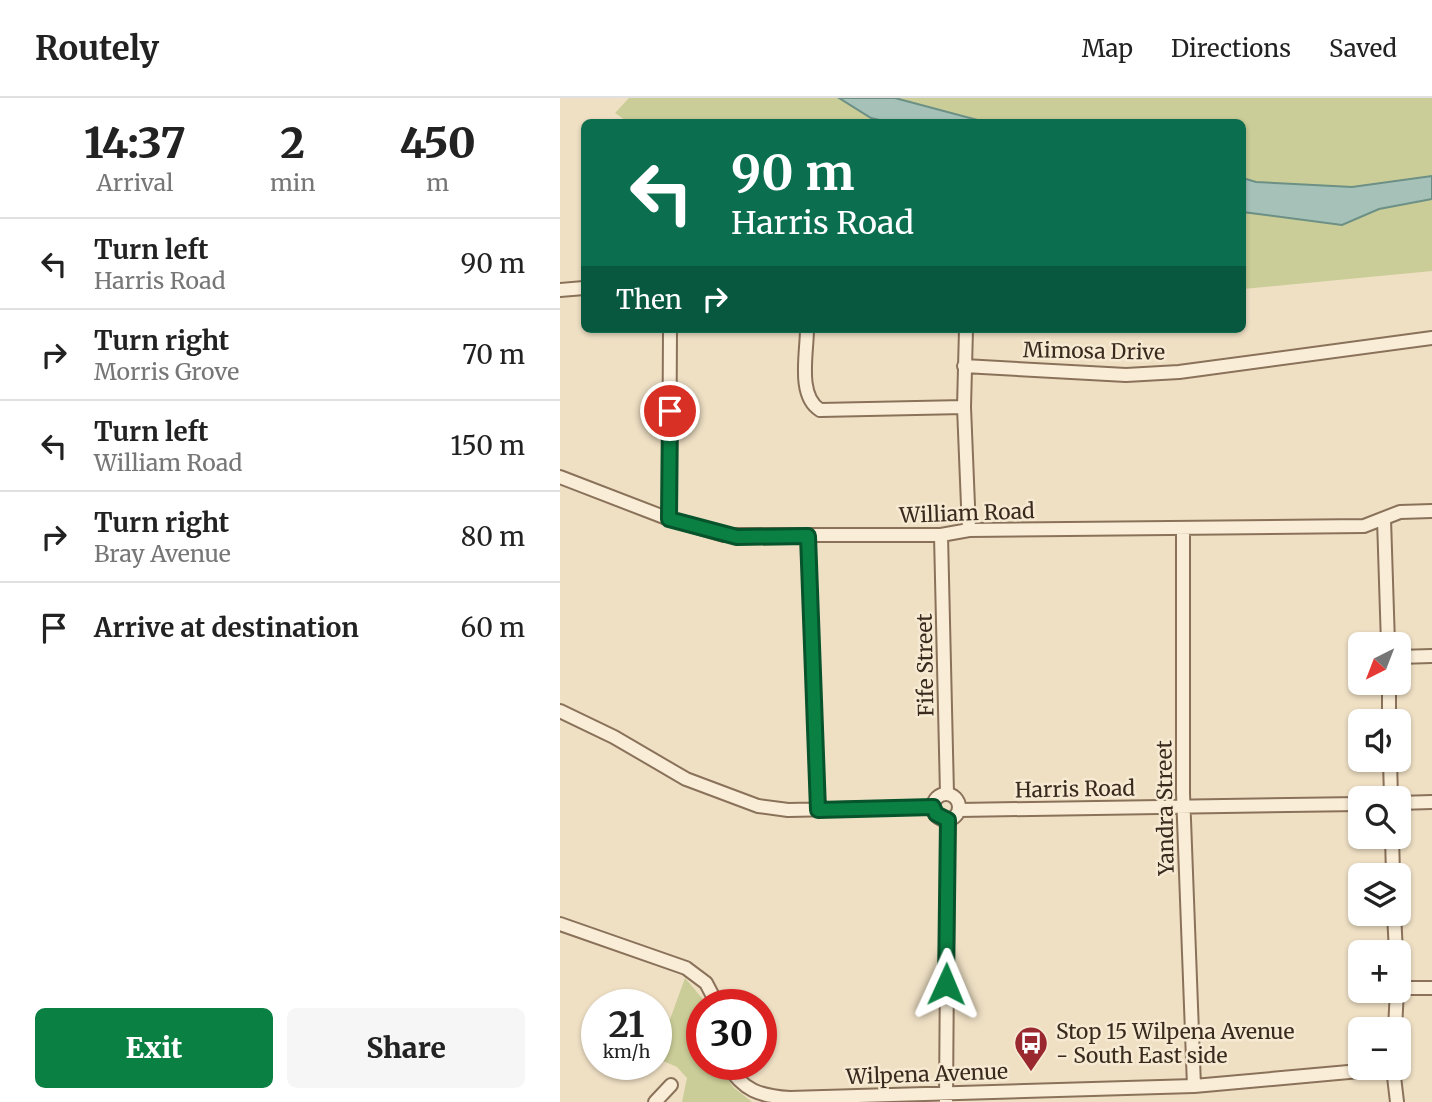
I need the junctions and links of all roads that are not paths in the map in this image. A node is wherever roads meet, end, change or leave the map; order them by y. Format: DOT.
graph roads {
  1 [pos="581,288"];
  2 [pos="560,290"];
  3 [pos="670,333"];
  4 [pos="807,333"];
  5 [pos="965,333"];
  6 [pos="1432,338"];
  7 [pos="964,366"];
  8 [pos="964,407"];
  9 [pos="560,477"];
  10 [pos="1432,510"];
  11 [pos="669,519"];
  12 [pos="1384,519"];
  13 [pos="1183,529"];
  14 [pos="969,530"];
  15 [pos="941,535"];
  16 [pos="808,536"];
  17 [pos="1388,632"];
  18 [pos="1432,656"];
  19 [pos="1411,657"];
  20 [pos="560,711"];
  21 [pos="947,794"];
  22 [pos="1432,802"];
  23 [pos="1411,803"];
  24 [pos="1348,804"];
  25 [pos="933,807"];
  26 [pos="1183,807"];
  27 [pos="818,810"];
  28 [pos="959,810"];
  29 [pos="948,820"];
  30 [pos="560,924"];
  31 [pos="1432,988"];
  32 [pos="709,989"];
  33 [pos="1411,989"];
  34 [pos="1348,1072"];
  35 [pos="739,1080"];
  36 [pos="1394,1080"];
  37 [pos="671,1085"];
  38 [pos="1194,1086"];
  39 [pos="946,1098"];
  40 [pos="655,1102"];
  41 [pos="1396,1102"];
  1 -- 2 [label="street"];
  3 -- 11 [label="street"];
  4 -- 8 [label="street"];
  5 -- 7 [label="street"];
  6 -- 7 [label="street, Mimosa Drive"];
  7 -- 8 [label="street"];
  8 -- 14 [label="street"];
  9 -- 11 [label="street, William Road"];
  10 -- 12 [label="street, William Road"];
  11 -- 16 [label="street, William Road"];
  12 -- 13 [label="street, William Road"];
  12 -- 17 [label="street"];
  13 -- 14 [label="street, William Road"];
  13 -- 26 [label="street, Yandra Street"];
  14 -- 15 [label="street, William Road"];
  15 -- 16 [label="street, William Road"];
  15 -- 21 [label="street, Fife Street"];
  16 -- 27 [label="street"];
  18 -- 19 [label="street"];
  20 -- 27 [label="street"];
  21 -- 25 [label="street"];
  21 -- 28 [label="street"];
  22 -- 23 [label="street"];
  24 -- 26 [label="street, Harris Road"];
  25 -- 27 [label="street"];
  25 -- 29 [label="street"];
  26 -- 28 [label="street, Harris Road"];
  26 -- 38 [label="street, Yandra Street"];
  28 -- 29 [label="street"];
  29 -- 39 [label="street"];
  30 -- 32 [label="street"];
  31 -- 33 [label="street"];
  34 -- 38 [label="street, Wilpena Avenue"];
  35 -- 39 [label="street, Wilpena Avenue"];
  36 -- 41 [label="street"];
  37 -- 40 [label="street"];
  38 -- 39 [label="street, Wilpena Avenue"];
}
